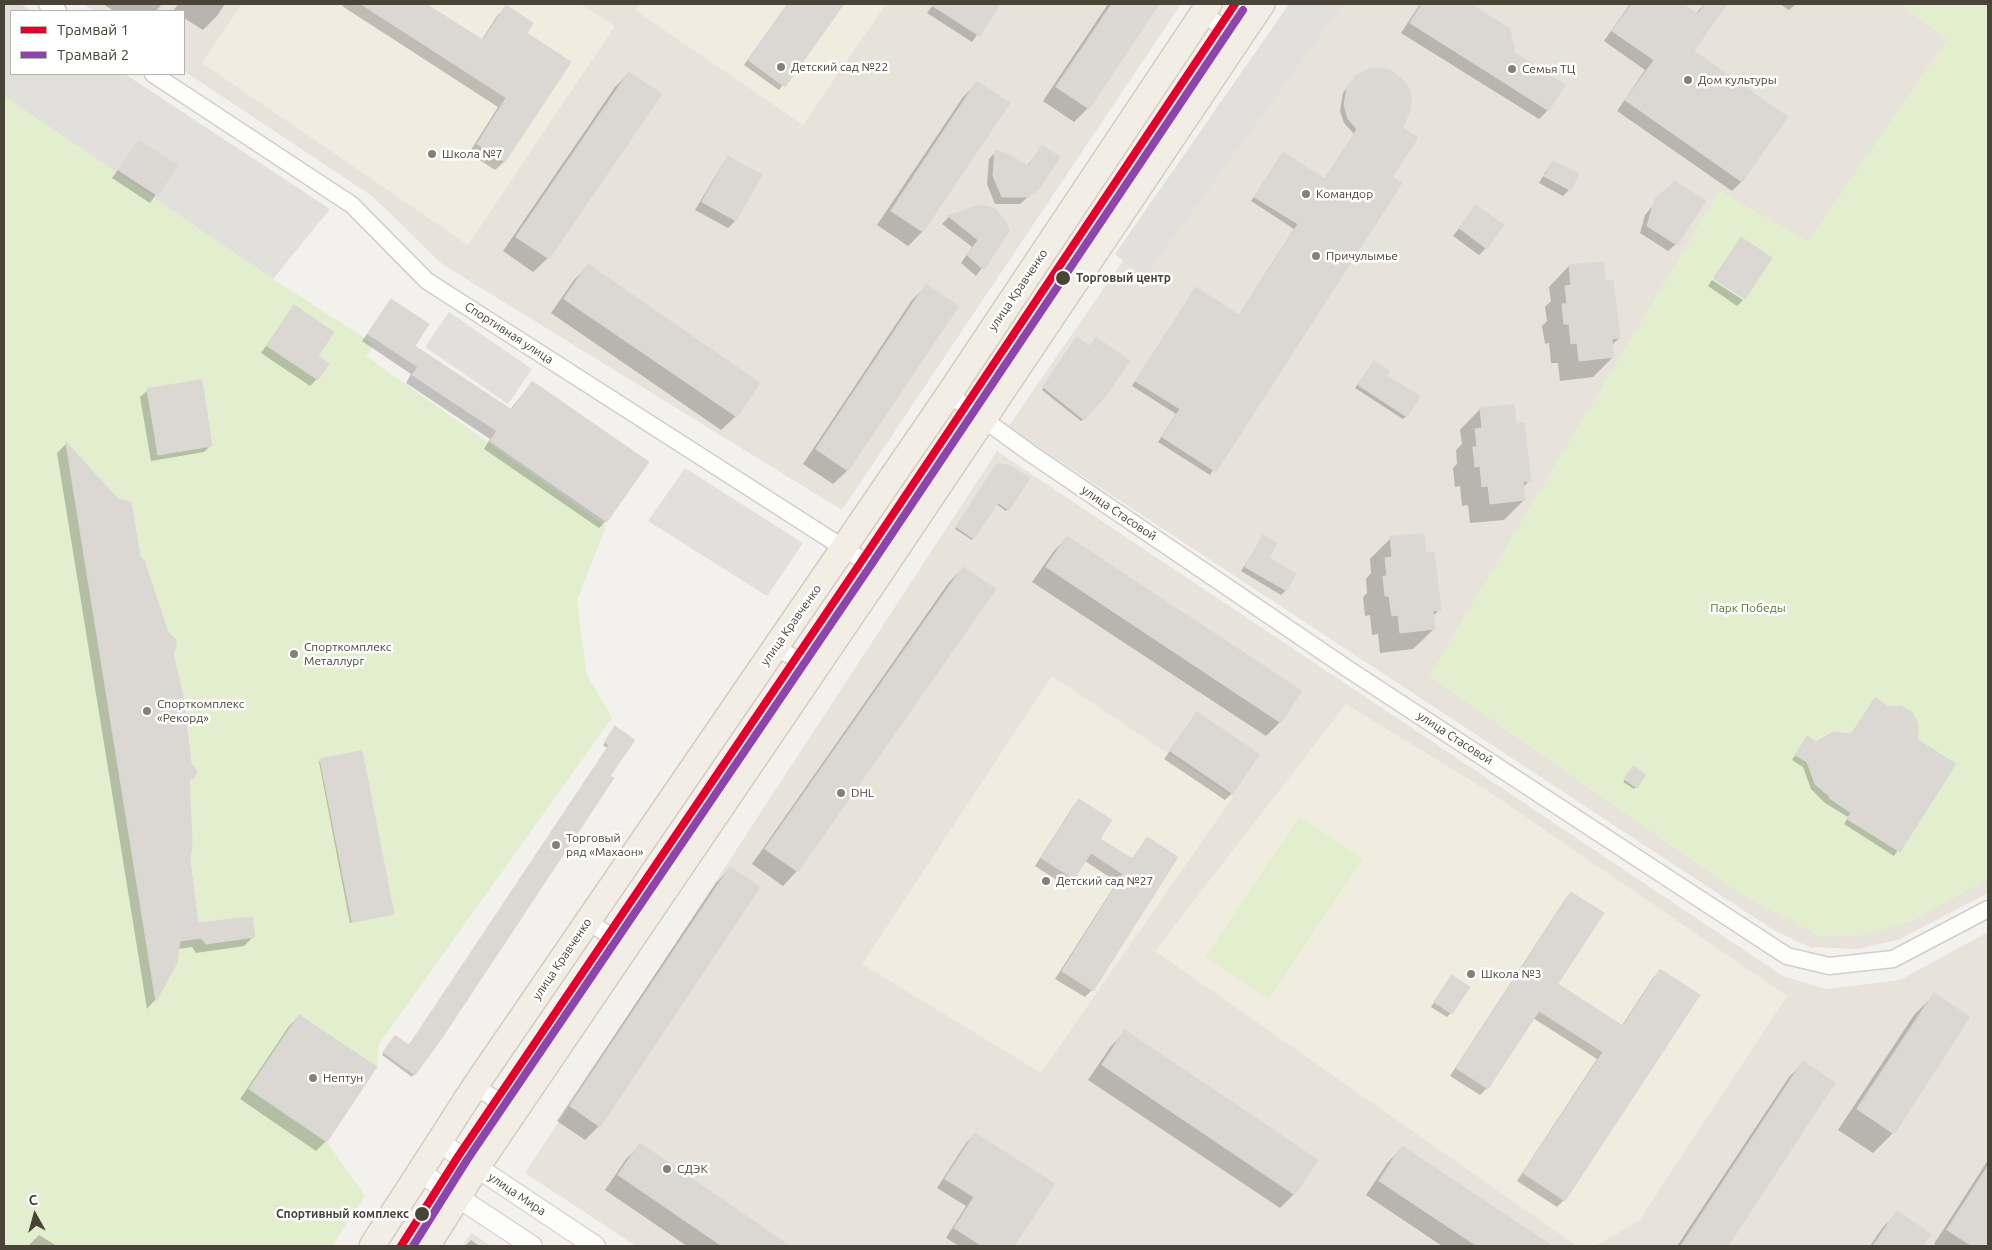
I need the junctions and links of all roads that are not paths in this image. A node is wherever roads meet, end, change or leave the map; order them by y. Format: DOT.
graph roads {
  1 [pos="1262,4"];
  2 [pos="1206,9"];
  3 [pos="1239,38"];
  4 [pos="155,75"];
  5 [pos="949,394"];
  6 [pos="982,420"];
  7 [pos="845,548"];
  8 [pos="881,572"];
  9 [pos="776,647"];
  10 [pos="814,670"];
  11 [pos="1988,909"];
  12 [pos="588,922"];
  13 [pos="627,946"];
  14 [pos="475,1086"];
  15 [pos="515,1112"];
  16 [pos="439,1142"];
  17 [pos="477,1167"];
  18 [pos="421,1173"];
  19 [pos="459,1198"];
  20 [pos="373,1246"];
  21 [pos="427,1246"];
  22 [pos="532,1246"];
  23 [pos="596,1246"];
  1 -- 3 [label="main road"];
  2 -- 3 [label="street"];
  2 -- 5 [label="main road, улица Кравченко"];
  3 -- 6 [label="main road"];
  4 -- 7 [label="street, Спортивная улица"];
  5 -- 6 [label="street, улица Стасовой"];
  5 -- 7 [label="main road, улица Кравченко"];
  6 -- 8 [label="main road"];
  6 -- 11 [label="street, улица Стасовой"];
  7 -- 8 [label="street, Спортивная улица"];
  7 -- 9 [label="main road, улица Кравченко"];
  8 -- 10 [label="main road"];
  9 -- 10 [label="street"];
  9 -- 12 [label="main road, улица Кравченко"];
  10 -- 13 [label="main road"];
  12 -- 13 [label="street"];
  12 -- 14 [label="main road, улица Кравченко"];
  13 -- 15 [label="main road"];
  14 -- 15 [label="street"];
  14 -- 16 [label="main road, улица Кравченко"];
  15 -- 17 [label="main road"];
  16 -- 17 [label="street, улица Мира"];
  16 -- 18 [label="main road, улица Кравченко"];
  17 -- 19 [label="main road"];
  17 -- 23 [label="street, улица Мира"];
  18 -- 19 [label="street"];
  18 -- 20 [label="main road, улица Кравченко"];
  19 -- 21 [label="main road"];
  19 -- 22 [label="street"];
}
